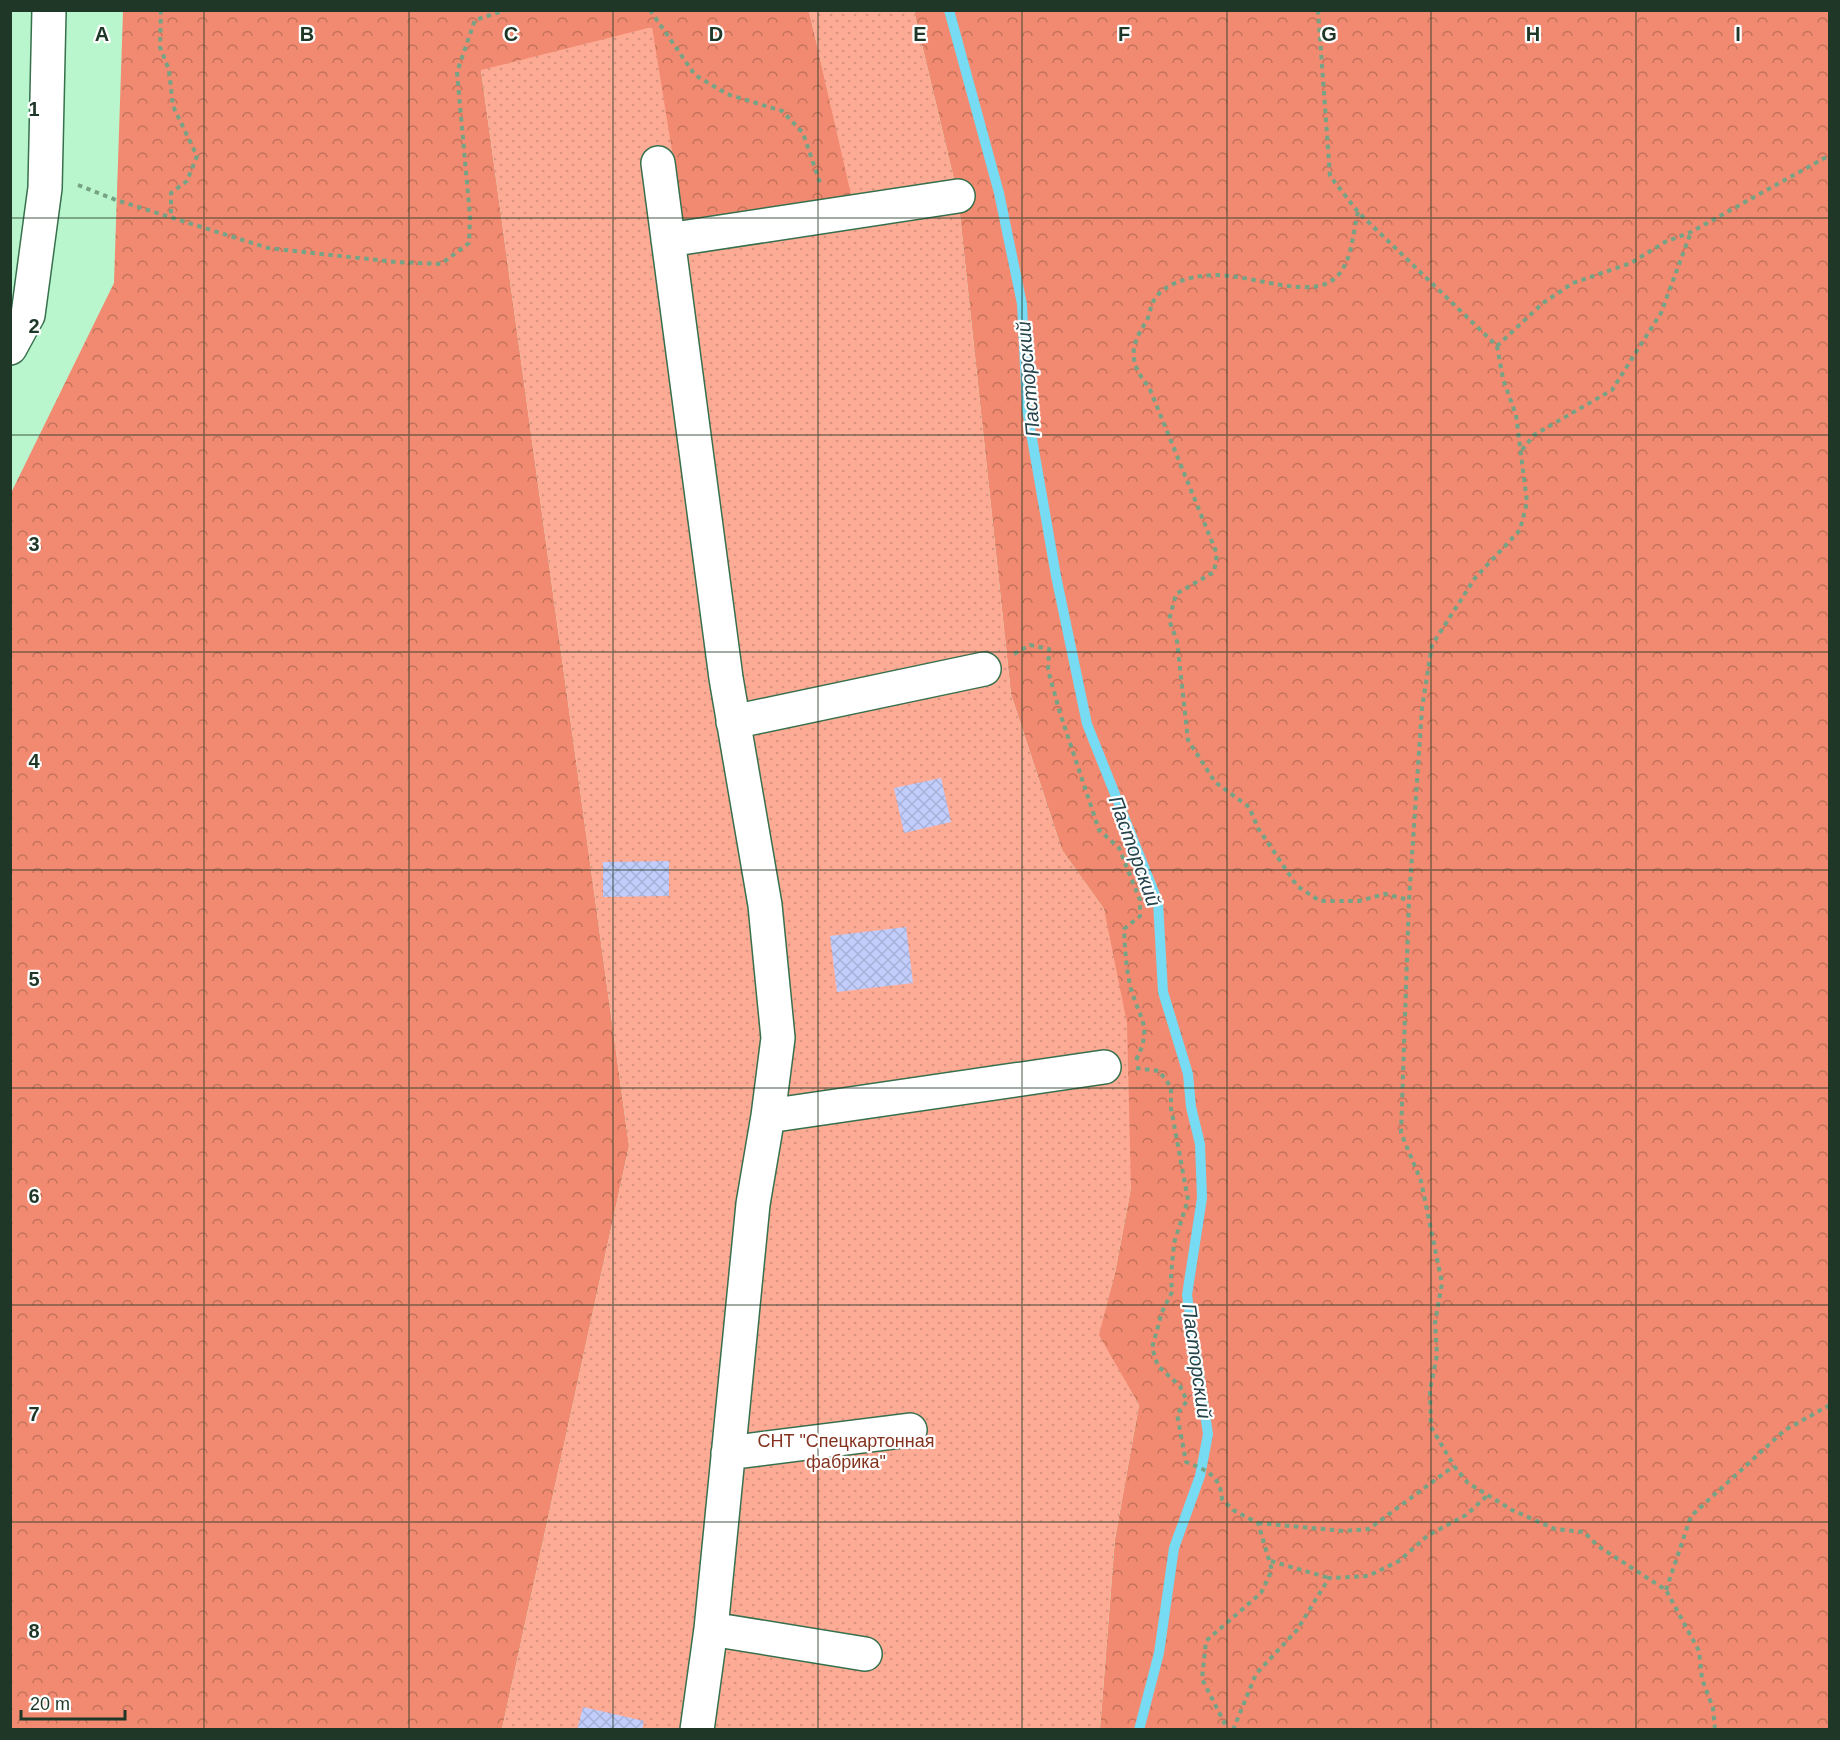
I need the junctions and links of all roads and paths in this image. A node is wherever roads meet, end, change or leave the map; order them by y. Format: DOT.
graph roads {
  1 [pos="49,10"];
  2 [pos="161,10"];
  3 [pos="506,10"];
  4 [pos="650,10"];
  5 [pos="1318,10"];
  6 [pos="1830,155"];
  7 [pos="658,163"];
  8 [pos="46,172"];
  9 [pos="958,196"];
  10 [pos="1358,212"];
  11 [pos="829,216"];
  12 [pos="171,217"];
  13 [pos="1691,232"];
  14 [pos="668,240"];
  15 [pos="1497,346"];
  16 [pos="10,348"];
  17 [pos="1522,451"];
  18 [pos="984,669"];
  19 [pos="733,722"];
  20 [pos="1409,900"];
  21 [pos="1104,1067"];
  22 [pos="768,1116"];
  23 [pos="1830,1405"];
  24 [pos="910,1430"];
  25 [pos="728,1453"];
  26 [pos="1454,1466"];
  27 [pos="1488,1495"];
  28 [pos="1258,1523"];
  29 [pos="1270,1561"];
  30 [pos="1329,1578"];
  31 [pos="1666,1590"];
  32 [pos="711,1629"];
  33 [pos="865,1654"];
  34 [pos="698,1730"];
  35 [pos="1228,1730"];
  36 [pos="1233,1730"];
  37 [pos="1715,1730"];
  1 -- 8 [label="street"];
  2 -- 12 [label="path"];
  3 -- 12 [label="path"];
  4 -- 11 [label="path"];
  5 -- 10 [label="path"];
  6 -- 13 [label="path"];
  7 -- 14 [label="street"];
  8 -- 12 [label="path"];
  8 -- 16 [label="street"];
  9 -- 11 [label="street"];
  10 -- 15 [label="path"];
  10 -- 20 [label="path"];
  11 -- 14 [label="street"];
  13 -- 15 [label="path"];
  13 -- 17 [label="path"];
  14 -- 19 [label="street"];
  15 -- 17 [label="path"];
  17 -- 20 [label="path"];
  18 -- 19 [label="street"];
  18 -- 28 [label="path"];
  19 -- 22 [label="street"];
  20 -- 26 [label="path"];
  21 -- 22 [label="street"];
  22 -- 25 [label="street"];
  23 -- 31 [label="path"];
  24 -- 25 [label="street"];
  25 -- 32 [label="street"];
  26 -- 27 [label="path"];
  26 -- 28 [label="path"];
  27 -- 30 [label="path"];
  27 -- 31 [label="path"];
  28 -- 29 [label="path"];
  29 -- 30 [label="path"];
  29 -- 35 [label="path"];
  30 -- 36 [label="path"];
  31 -- 37 [label="path"];
  32 -- 33 [label="street"];
  32 -- 34 [label="street"];
}
